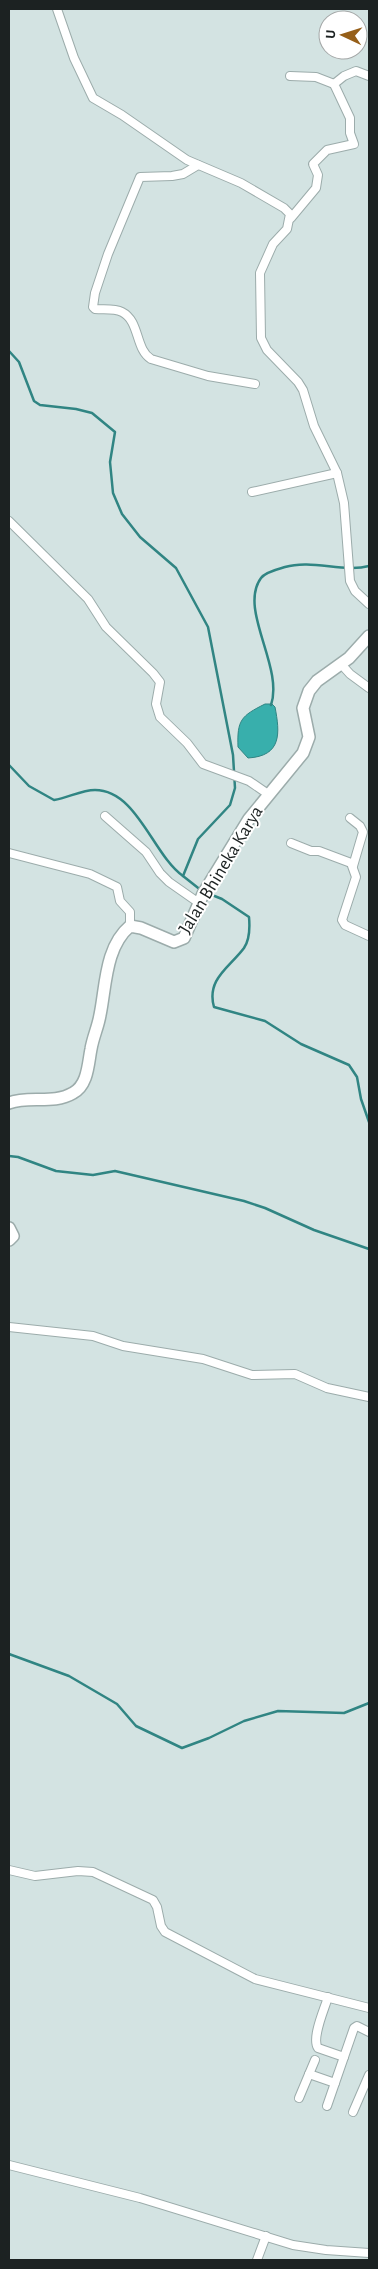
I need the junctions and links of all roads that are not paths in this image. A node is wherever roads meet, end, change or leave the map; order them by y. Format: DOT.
graph roads {
  1 [pos="57,9"];
  2 [pos="290,76"];
  3 [pos="369,76"];
  4 [pos="334,84"];
  5 [pos="198,165"];
  6 [pos="290,218"];
  7 [pos="255,384"];
  8 [pos="337,473"];
  9 [pos="252,492"];
  10 [pos="9,521"];
  11 [pos="369,604"];
  12 [pos="369,636"];
  13 [pos="341,664"];
  14 [pos="369,688"];
  15 [pos="268,794"];
  16 [pos="105,816"];
  17 [pos="350,818"];
  18 [pos="291,843"];
  19 [pos="9,853"];
  20 [pos="353,866"];
  21 [pos="199,902"];
  22 [pos="130,926"];
  23 [pos="369,936"];
  24 [pos="9,1104"];
  25 [pos="9,1228"];
  26 [pos="9,1240"];
  27 [pos="9,1326"];
  28 [pos="369,1397"];
  29 [pos="9,1870"];
  30 [pos="328,1997"];
  31 [pos="369,2008"];
  32 [pos="369,2032"];
  33 [pos="344,2057"];
  34 [pos="315,2060"];
  35 [pos="309,2074"];
  36 [pos="369,2075"];
  37 [pos="335,2083"];
  38 [pos="299,2098"];
  39 [pos="327,2106"];
  40 [pos="353,2112"];
  41 [pos="9,2166"];
  42 [pos="266,2236"];
  43 [pos="369,2253"];
  44 [pos="257,2260"];
  1 -- 5 [label="street"];
  2 -- 4 [label="street"];
  3 -- 4 [label="street"];
  4 -- 6 [label="street"];
  5 -- 6 [label="street"];
  5 -- 7 [label="street"];
  6 -- 8 [label="street"];
  8 -- 9 [label="street"];
  8 -- 11 [label="street"];
  10 -- 15 [label="street"];
  12 -- 13 [label="street, Jalan Bhineka Karya"];
  13 -- 14 [label="street"];
  13 -- 15 [label="street, Jalan Bhineka Karya"];
  15 -- 21 [label="street, Jalan Bhineka Karya"];
  16 -- 21 [label="street"];
  17 -- 20 [label="street"];
  18 -- 20 [label="street"];
  19 -- 22 [label="street"];
  20 -- 23 [label="street"];
  21 -- 22 [label="street, Jalan Bhineka Karya"];
  22 -- 24 [label="street"];
  25 -- 26 [label="street"];
  27 -- 28 [label="street"];
  29 -- 30 [label="street"];
  30 -- 31 [label="street"];
  30 -- 33 [label="street"];
  32 -- 33 [label="street"];
  33 -- 37 [label="street"];
  34 -- 35 [label="street"];
  35 -- 37 [label="street"];
  35 -- 38 [label="street"];
  36 -- 40 [label="street"];
  37 -- 39 [label="street"];
  41 -- 42 [label="street"];
  42 -- 43 [label="street"];
  42 -- 44 [label="street"];
}
